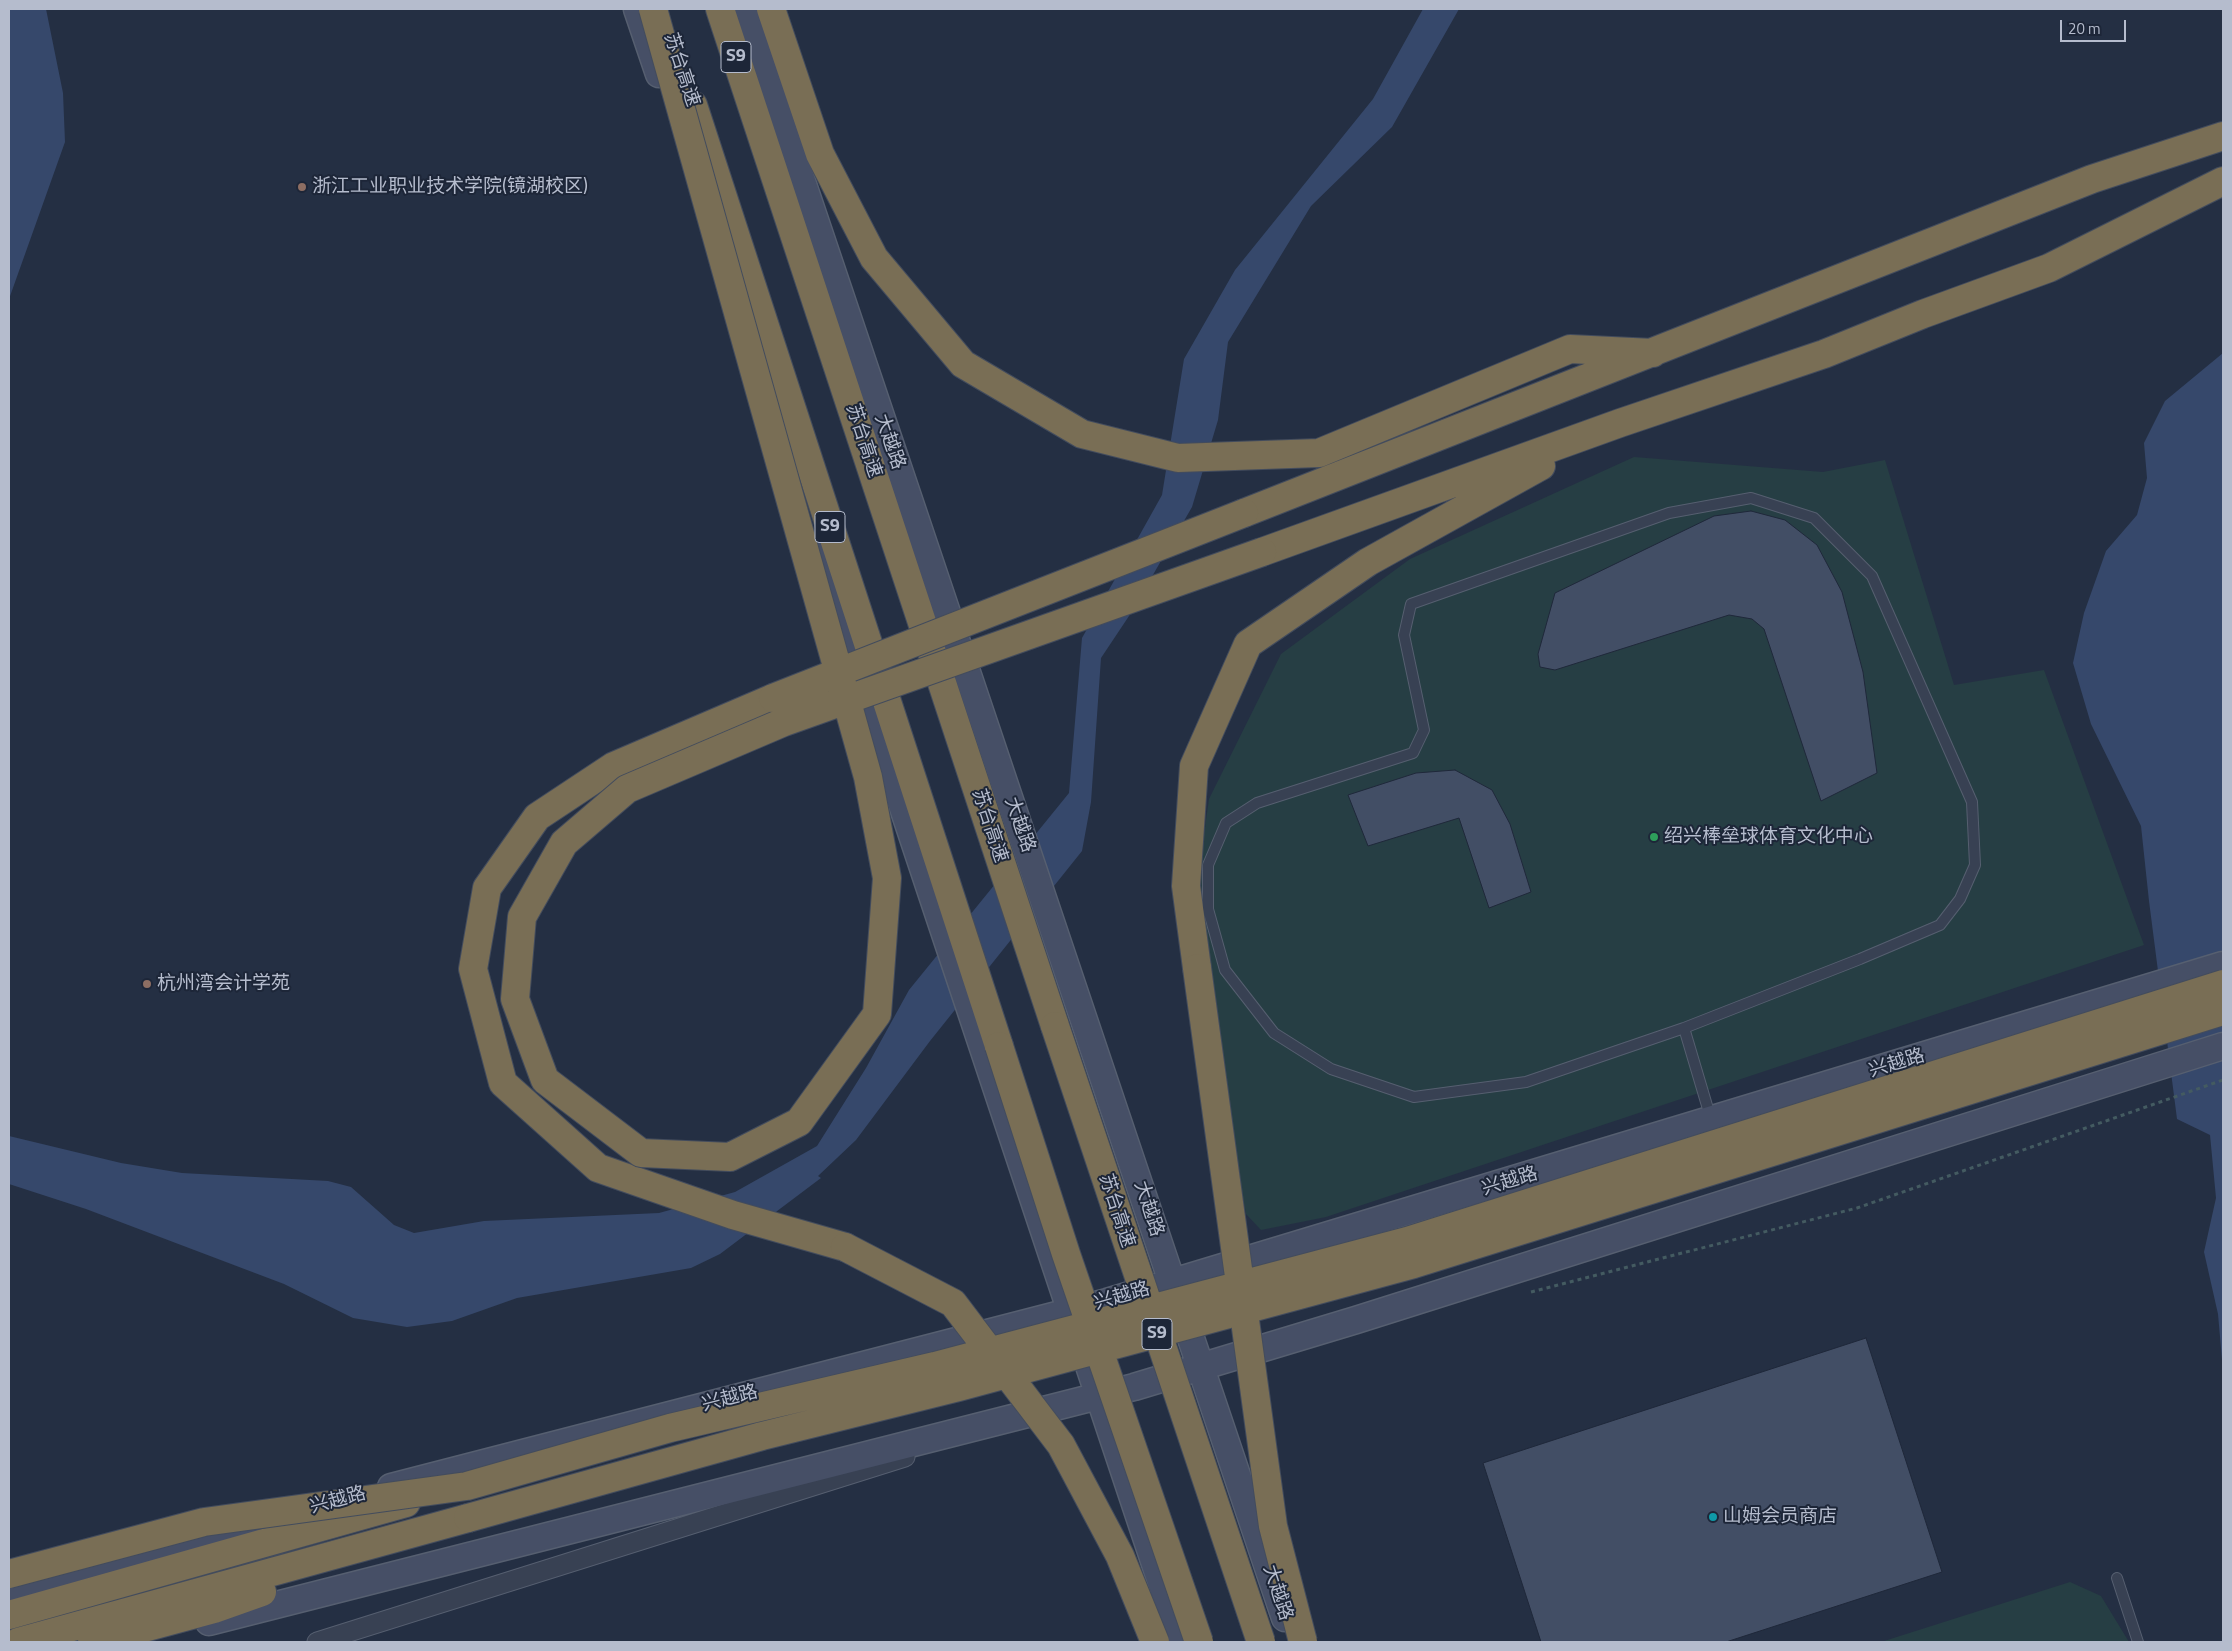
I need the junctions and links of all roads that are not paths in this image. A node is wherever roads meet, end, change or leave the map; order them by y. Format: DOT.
graph roads {
  1 [pos="637,9"];
  2 [pos="653,9"];
  3 [pos="661,9"];
  4 [pos="720,9"];
  5 [pos="744,9"];
  6 [pos="771,9"];
  7 [pos="2223,136"];
  8 [pos="2223,181"];
  9 [pos="1653,353"];
  10 [pos="1620,423"];
  11 [pos="2223,965"];
  12 [pos="2223,984"];
  13 [pos="2223,1011"];
  14 [pos="1684,1028"];
  15 [pos="2223,1046"];
  16 [pos="1711,1120"];
  17 [pos="1172,1283"];
  18 [pos="1070,1311"];
  19 [pos="1201,1367"];
  20 [pos="1099,1396"];
  21 [pos="467,1486"];
  22 [pos="468,1518"];
  23 [pos="9,1574"];
  24 [pos="2116,1578"];
  25 [pos="9,1590"];
  26 [pos="9,1615"];
  27 [pos="18,1642"];
  28 [pos="92,1642"];
  29 [pos="128,1642"];
  30 [pos="317,1642"];
  31 [pos="1155,1642"];
  32 [pos="1181,1642"];
  33 [pos="1199,1642"];
  34 [pos="1262,1642"];
  35 [pos="1293,1642"];
  36 [pos="1303,1642"];
  37 [pos="2138,1642"];
  1 -- 18 [label="main road"];
  2 -- 10 [label="highway, bridge"];
  3 -- 33 [label="highway, 苏台高速 / S9, bridge"];
  4 -- 34 [label="highway, 苏台高速 / S9, bridge"];
  5 -- 17 [label="main road, 大越路"];
  6 -- 9 [label="highway"];
  7 -- 9 [label="highway"];
  8 -- 10 [label="highway"];
  9 -- 31 [label="highway, bridge"];
  10 -- 36 [label="highway, bridge"];
  11 -- 16 [label="main road, 兴越路"];
  12 -- 21 [label="highway, bridge"];
  13 -- 22 [label="highway, bridge"];
  14 -- 14 [label="lane"];
  14 -- 16 [label="lane"];
  15 -- 19 [label="main road"];
  16 -- 17 [label="main road, 兴越路"];
  17 -- 18 [label="main road, 兴越路"];
  17 -- 19 [label="main road, 大越路"];
  18 -- 20 [label="main road"];
  18 -- 25 [label="main road, 兴越路"];
  19 -- 20 [label="main road"];
  19 -- 35 [label="main road, 大越路"];
  20 -- 29 [label="main road"];
  20 -- 30 [label="street"];
  20 -- 32 [label="main road"];
  21 -- 23 [label="highway, bridge"];
  21 -- 26 [label="highway, bridge"];
  22 -- 27 [label="highway"];
  22 -- 28 [label="highway"];
  24 -- 37 [label="lane"];
}
